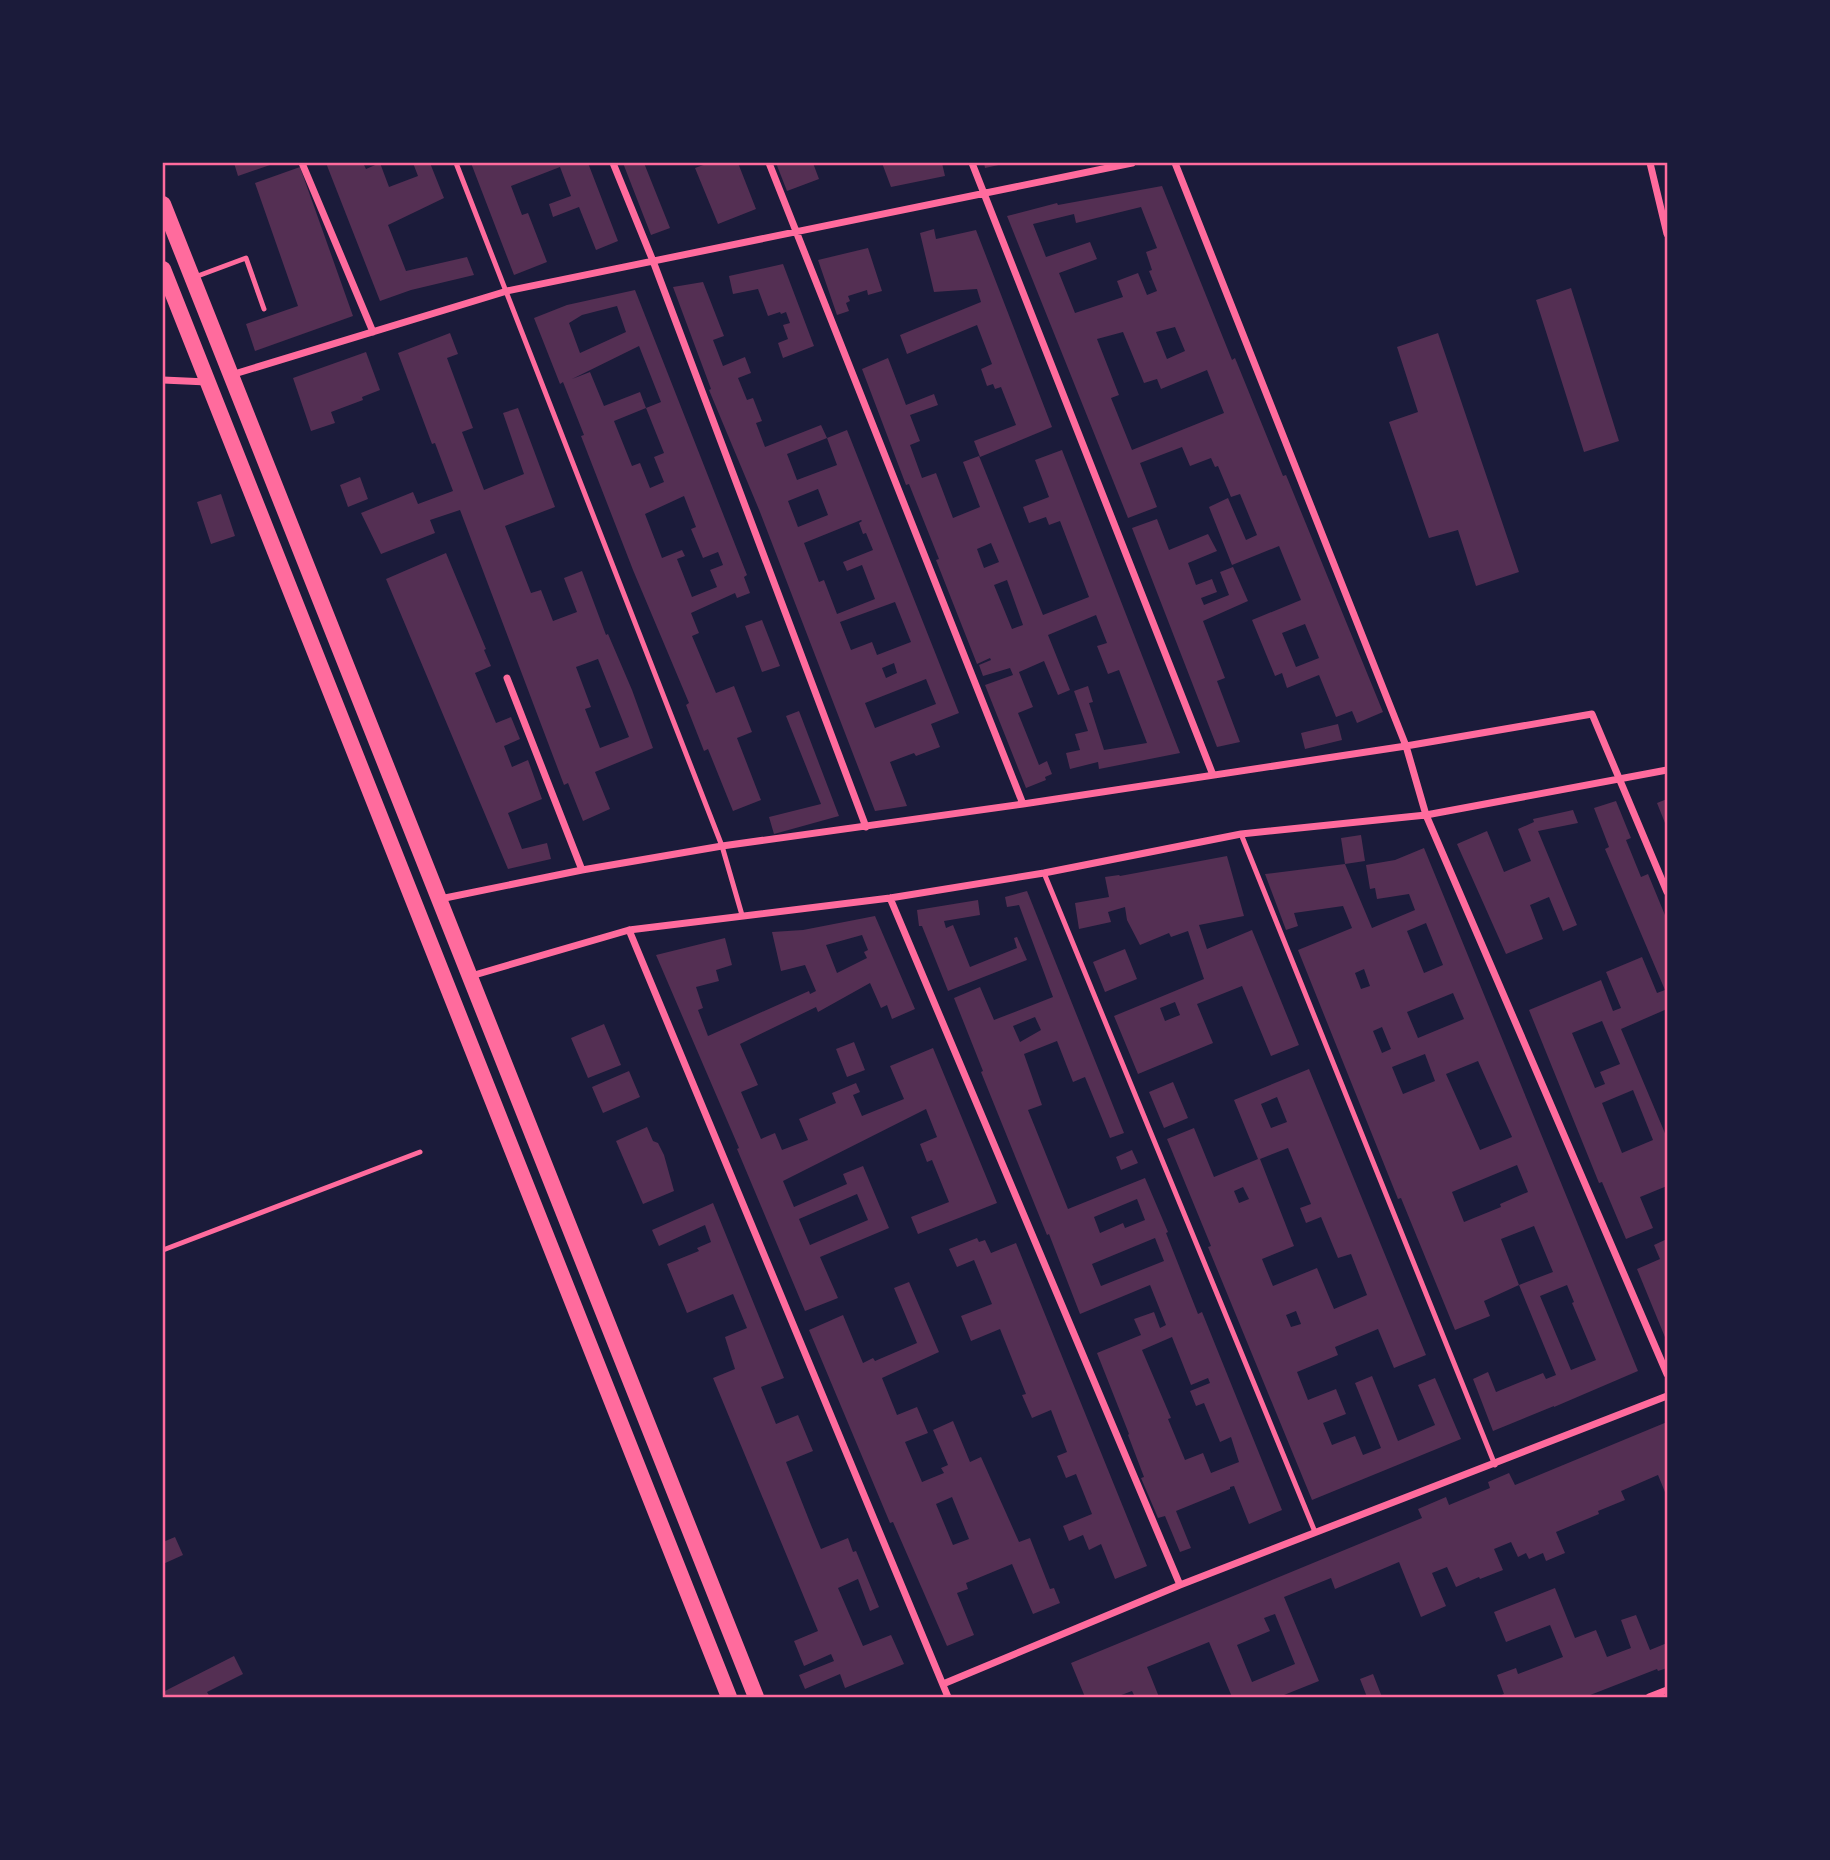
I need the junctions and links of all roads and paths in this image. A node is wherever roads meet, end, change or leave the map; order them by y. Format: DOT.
graph roads {
  1 [pos="302,163"];
  2 [pos="456,163"];
  3 [pos="613,163"];
  4 [pos="769,163"];
  5 [pos="972,163"];
  6 [pos="1132,163"];
  7 [pos="1175,163"];
  8 [pos="1650,163"];
  9 [pos="985,193"];
  10 [pos="163,204"];
  11 [pos="796,232"];
  12 [pos="1667,234"];
  13 [pos="653,261"];
  14 [pos="163,269"];
  15 [pos="192,278"];
  16 [pos="507,291"];
  17 [pos="264,309"];
  18 [pos="373,332"];
  19 [pos="231,375"];
  20 [pos="163,380"];
  21 [pos="208,382"];
  22 [pos="506,678"];
  23 [pos="1406,746"];
  24 [pos="1667,770"];
  25 [pos="1213,775"];
  26 [pos="1617,778"];
  27 [pos="1023,804"];
  28 [pos="1426,815"];
  29 [pos="866,827"];
  30 [pos="1241,834"];
  31 [pos="722,846"];
  32 [pos="582,870"];
  33 [pos="1044,873"];
  34 [pos="1667,892"];
  35 [pos="890,898"];
  36 [pos="440,899"];
  37 [pos="742,915"];
  38 [pos="629,930"];
  39 [pos="470,976"];
  40 [pos="420,1152"];
  41 [pos="163,1250"];
  42 [pos="1667,1374"];
  43 [pos="1667,1396"];
  44 [pos="1495,1465"];
  45 [pos="1315,1532"];
  46 [pos="1180,1585"];
  47 [pos="943,1684"];
  48 [pos="1667,1690"];
  49 [pos="729,1697"];
  50 [pos="756,1697"];
  51 [pos="948,1697"];
  52 [pos="1649,1697"];
  1 -- 18 [label="street"];
  2 -- 16 [label="lane"];
  3 -- 13 [label="street"];
  4 -- 11 [label="street"];
  5 -- 9 [label="street"];
  6 -- 9 [label="street"];
  7 -- 23 [label="street"];
  8 -- 12 [label="street"];
  9 -- 11 [label="street"];
  9 -- 25 [label="street"];
  10 -- 15 [label="highway"];
  11 -- 13 [label="street"];
  11 -- 27 [label="street"];
  13 -- 16 [label="street"];
  13 -- 29 [label="street"];
  14 -- 21 [label="highway"];
  15 -- 17 [label="lane"];
  15 -- 19 [label="highway"];
  16 -- 18 [label="street"];
  16 -- 31 [label="lane"];
  18 -- 19 [label="street"];
  19 -- 36 [label="highway"];
  20 -- 21 [label="street"];
  21 -- 49 [label="highway"];
  22 -- 32 [label="street"];
  23 -- 25 [label="street"];
  23 -- 26 [label="street"];
  23 -- 28 [label="street"];
  24 -- 26 [label="street"];
  25 -- 27 [label="street"];
  26 -- 28 [label="street"];
  26 -- 34 [label="street"];
  27 -- 29 [label="street"];
  28 -- 30 [label="street"];
  28 -- 42 [label="street"];
  29 -- 31 [label="street"];
  30 -- 33 [label="street"];
  30 -- 44 [label="lane"];
  31 -- 32 [label="street"];
  31 -- 37 [label="lane"];
  32 -- 36 [label="street"];
  33 -- 35 [label="street"];
  33 -- 45 [label="lane"];
  35 -- 37 [label="street"];
  35 -- 46 [label="street"];
  36 -- 39 [label="highway"];
  37 -- 38 [label="street"];
  38 -- 39 [label="street"];
  38 -- 47 [label="street"];
  39 -- 50 [label="highway"];
  40 -- 41 [label="lane"];
  43 -- 44 [label="street"];
  44 -- 45 [label="street"];
  45 -- 46 [label="street"];
  46 -- 47 [label="street"];
  47 -- 51 [label="street"];
  48 -- 52 [label="street"];
}
